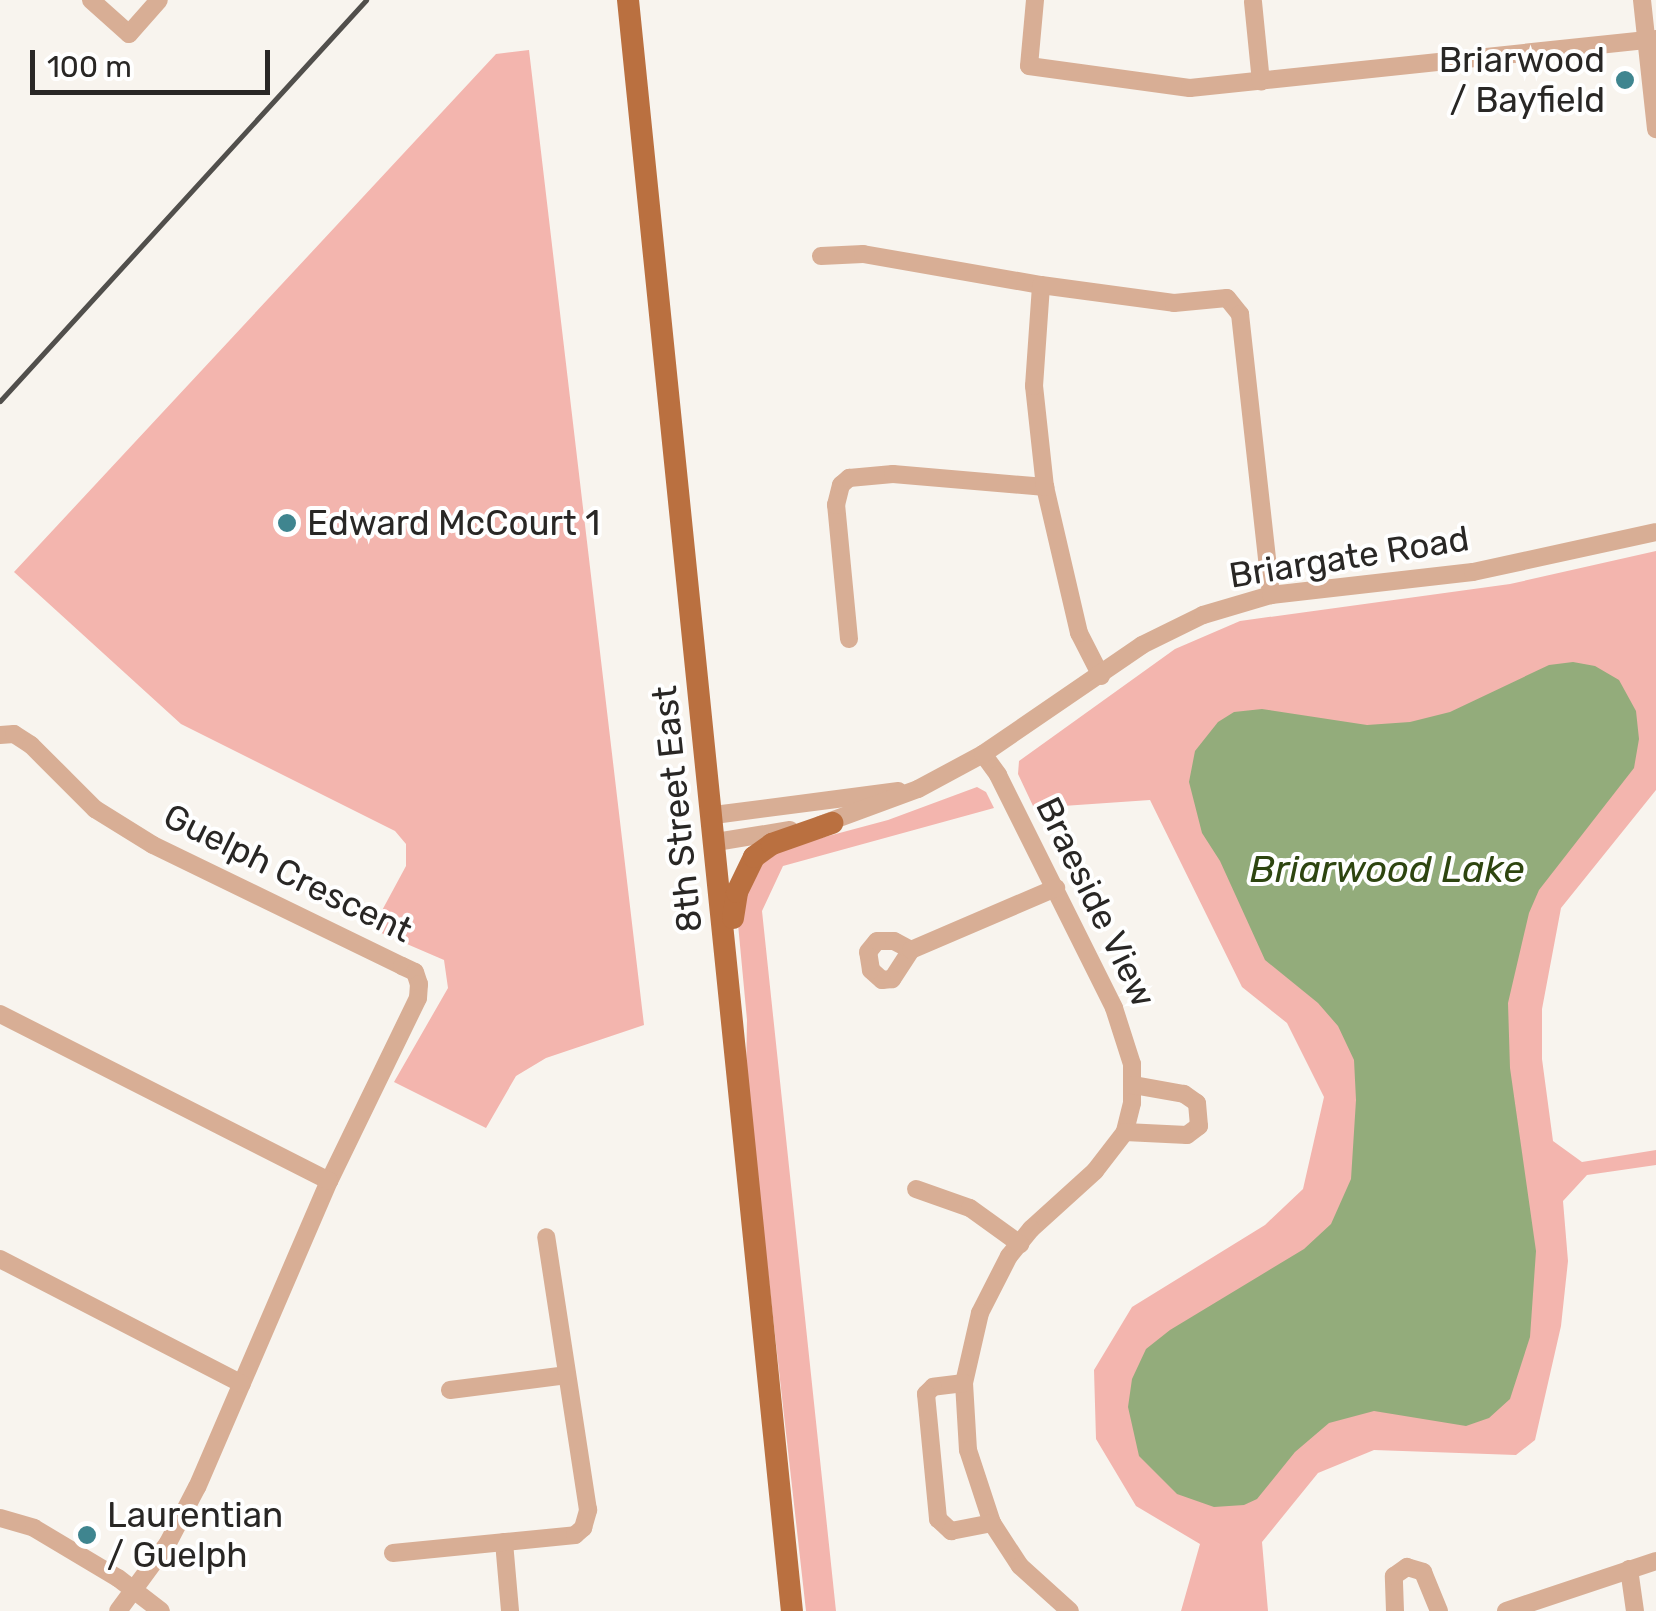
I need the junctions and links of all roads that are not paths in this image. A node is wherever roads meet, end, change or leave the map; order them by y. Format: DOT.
graph roads {
  1 [pos="91,0"];
  2 [pos="160,0"];
  3 [pos="628,0"];
  4 [pos="1035,0"];
  5 [pos="1642,0"];
  6 [pos="1253,2"];
  7 [pos="1650,39"];
  8 [pos="1261,82"];
  9 [pos="1656,129"];
  10 [pos="821,256"];
  11 [pos="1041,285"];
  12 [pos="1045,487"];
  13 [pos="1656,532"];
  14 [pos="1270,596"];
  15 [pos="849,639"];
  16 [pos="1101,676"];
  17 [pos="0,735"];
  18 [pos="983,754"];
  19 [pos="918,789"];
  20 [pos="714,815"];
  21 [pos="832,823"];
  22 [pos="716,842"];
  23 [pos="1056,888"];
  24 [pos="911,950"];
  25 [pos="731,992"];
  26 [pos="0,1014"];
  27 [pos="1133,1085"];
  28 [pos="1125,1132"];
  29 [pos="330,1181"];
  30 [pos="916,1189"];
  31 [pos="546,1238"];
  32 [pos="1020,1244"];
  33 [pos="0,1260"];
  34 [pos="568,1375"];
  35 [pos="964,1382"];
  36 [pos="242,1384"];
  37 [pos="450,1390"];
  38 [pos="0,1518"];
  39 [pos="992,1523"];
  40 [pos="504,1542"];
  41 [pos="393,1553"];
  42 [pos="1656,1561"];
  43 [pos="1629,1569"];
  44 [pos="135,1590"];
  45 [pos="118,1611"];
  46 [pos="161,1611"];
  47 [pos="510,1611"];
  48 [pos="792,1611"];
  49 [pos="1070,1611"];
  50 [pos="1395,1611"];
  51 [pos="1438,1611"];
  52 [pos="1506,1611"];
  53 [pos="1635,1611"];
  1 -- 2 [label="street"];
  3 -- 20 [label="main road, 8th Street East"];
  4 -- 8 [label="street"];
  5 -- 7 [label="street"];
  6 -- 8 [label="street"];
  7 -- 8 [label="street"];
  7 -- 9 [label="street"];
  10 -- 11 [label="street"];
  11 -- 12 [label="street"];
  11 -- 14 [label="street"];
  12 -- 15 [label="street"];
  12 -- 16 [label="street"];
  13 -- 14 [label="street, Briargate Road"];
  14 -- 16 [label="street, Briargate Road"];
  16 -- 18 [label="street, Briargate Road"];
  17 -- 29 [label="street, Guelph Crescent"];
  18 -- 19 [label="street, Briargate Road"];
  18 -- 23 [label="street, Braeside View"];
  19 -- 20 [label="street, Briargate Road"];
  19 -- 21 [label="street, Briargate Road"];
  20 -- 22 [label="main road, 8th Street East"];
  21 -- 22 [label="street, Briargate Road"];
  21 -- 25 [label="main road"];
  22 -- 25 [label="main road, 8th Street East"];
  23 -- 24 [label="street"];
  23 -- 27 [label="street, Braeside View"];
  25 -- 48 [label="main road, 8th Street East"];
  26 -- 29 [label="street"];
  27 -- 28 [label="street, Braeside View"];
  27 -- 28 [label="street"];
  28 -- 32 [label="street, Braeside View"];
  29 -- 36 [label="street, Guelph Crescent"];
  30 -- 32 [label="street"];
  31 -- 34 [label="street"];
  32 -- 35 [label="street, Braeside View"];
  33 -- 36 [label="street"];
  34 -- 37 [label="street"];
  34 -- 40 [label="street"];
  35 -- 39 [label="street, Braeside View"];
  35 -- 39 [label="street"];
  36 -- 44 [label="street, Guelph Crescent"];
  38 -- 44 [label="street"];
  39 -- 49 [label="street, Braeside View"];
  40 -- 41 [label="street"];
  40 -- 47 [label="street"];
  42 -- 43 [label="street"];
  43 -- 52 [label="street"];
  43 -- 53 [label="street"];
  44 -- 45 [label="street, Guelph Crescent"];
  44 -- 46 [label="street"];
  50 -- 51 [label="street"];
}
